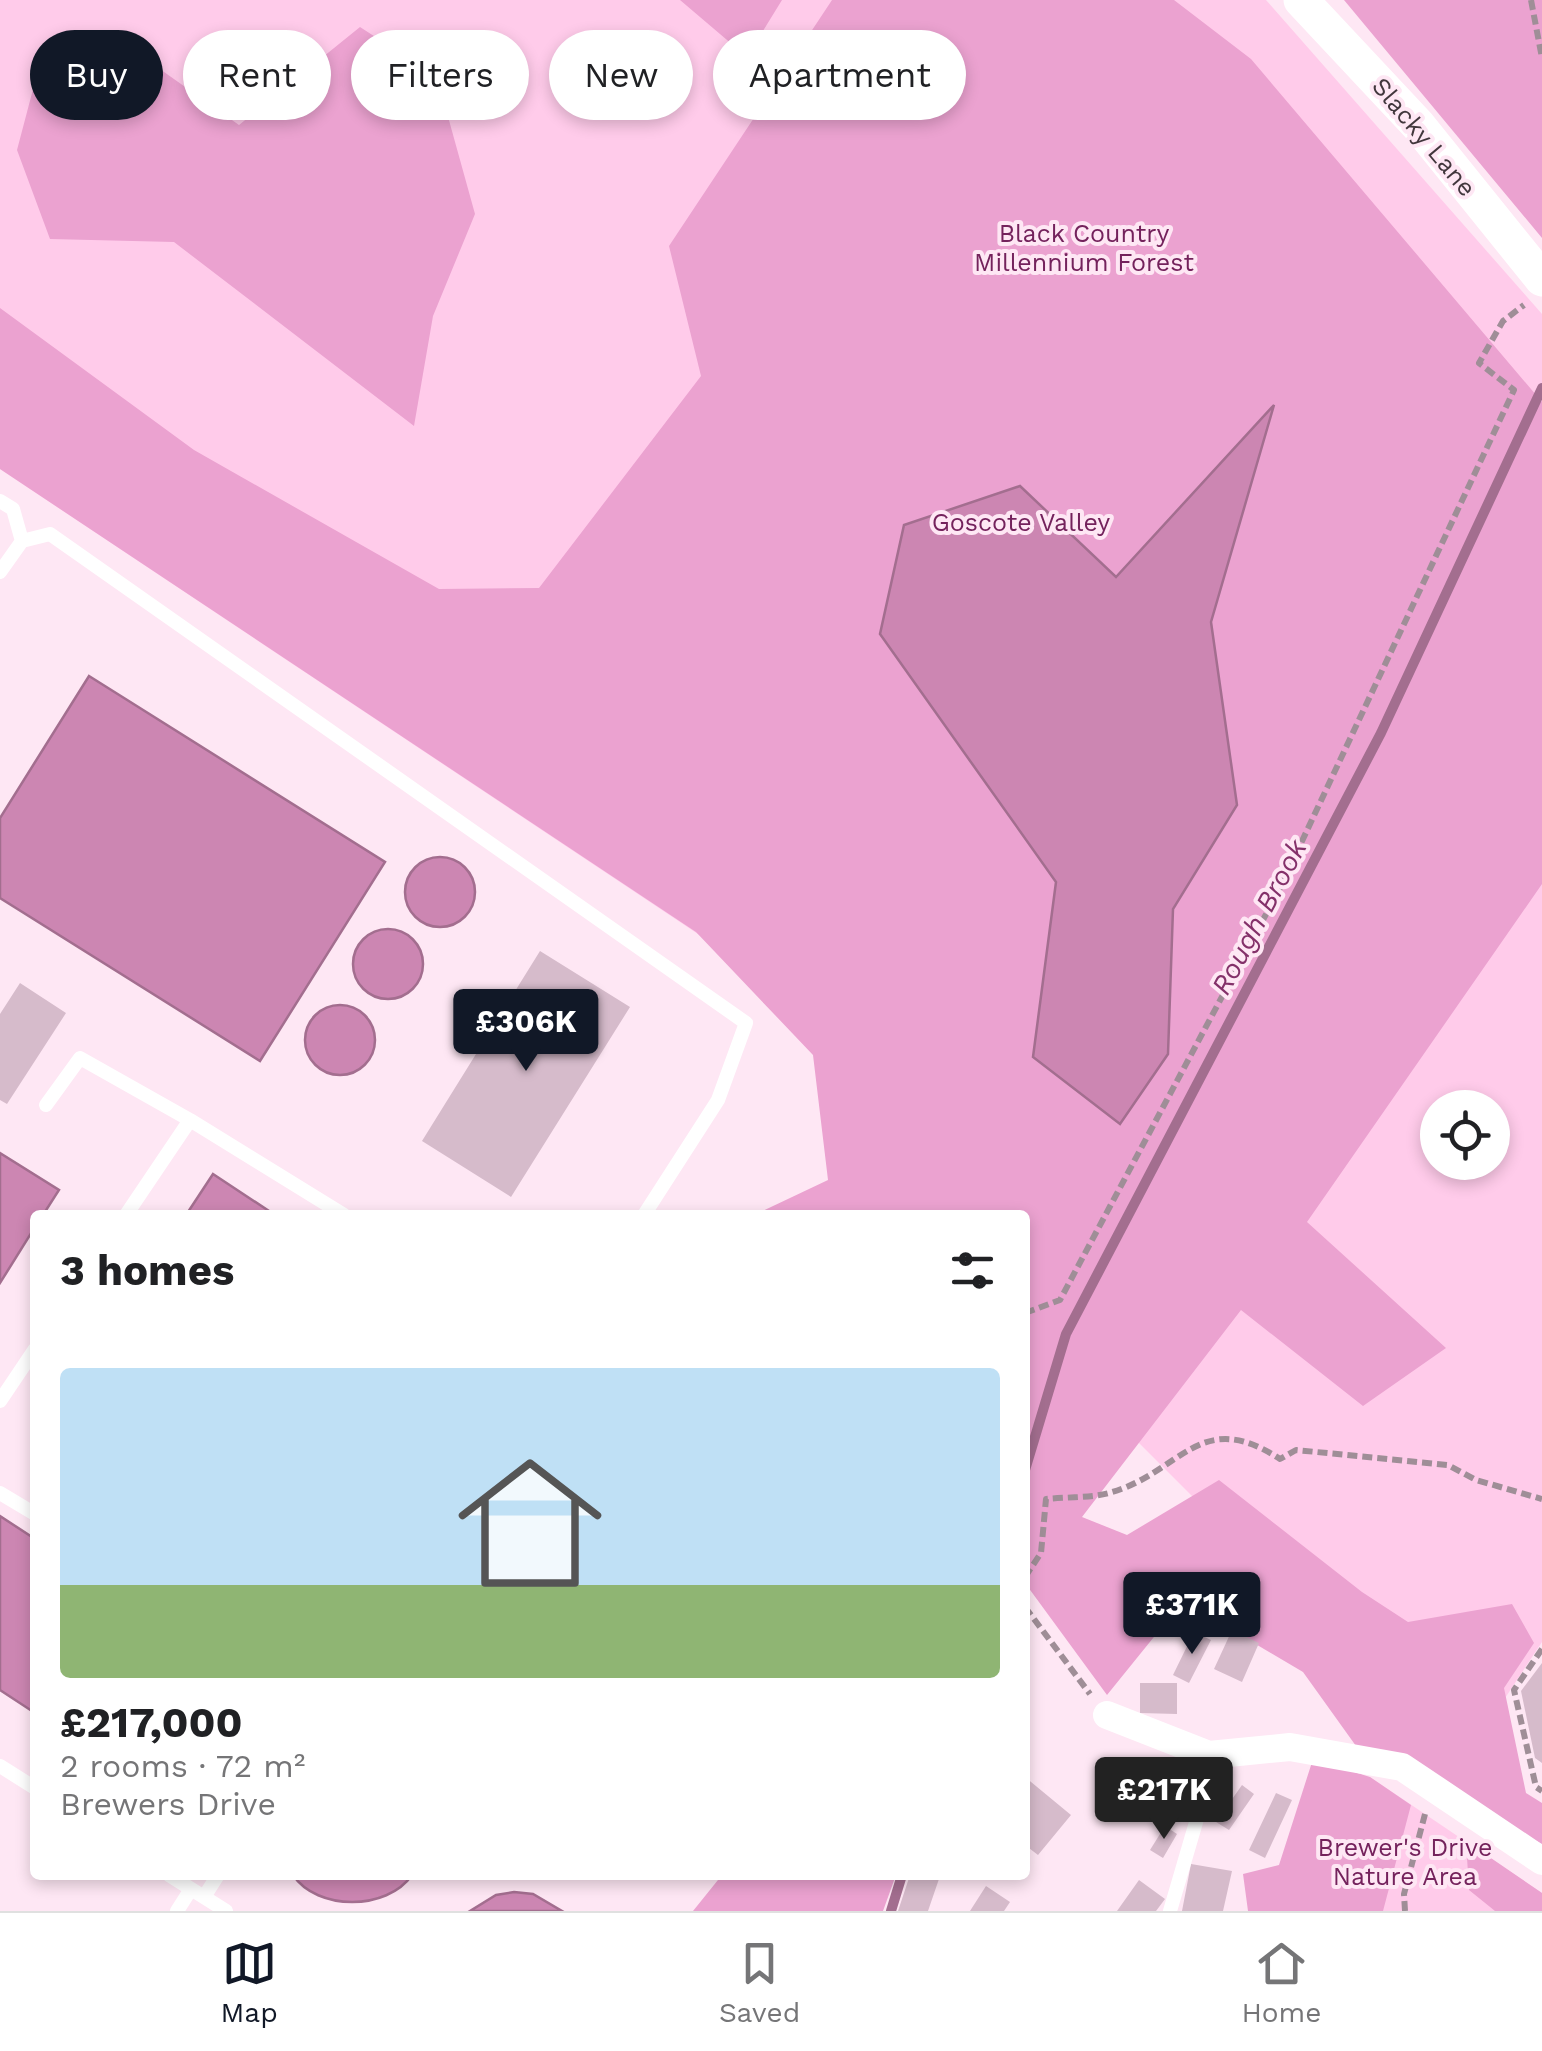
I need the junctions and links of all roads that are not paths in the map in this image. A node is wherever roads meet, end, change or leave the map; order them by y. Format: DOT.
graph roads {
  1 [pos="1301,0"];
  2 [pos="1536,289"];
  3 [pos="0,500"];
  4 [pos="22,542"];
  5 [pos="0,572"];
  6 [pos="46,1105"];
  7 [pos="190,1120"];
  8 [pos="129,1210"];
  9 [pos="336,1210"];
  10 [pos="647,1210"];
  11 [pos="30,1356"];
  12 [pos="0,1401"];
  13 [pos="0,1493"];
  14 [pos="30,1511"];
  15 [pos="1107,1715"];
  16 [pos="1232,1753"];
  17 [pos="0,1766"];
  18 [pos="30,1785"];
  19 [pos="1542,1861"];
  20 [pos="177,1880"];
  21 [pos="212,1880"];
  22 [pos="197,1893"];
  23 [pos="177,1911"];
  24 [pos="226,1911"];
  25 [pos="1170,1911"];
  1 -- 2 [label="street, Slacky Lane"];
  3 -- 4 [label="lane"];
  4 -- 5 [label="lane"];
  4 -- 10 [label="lane"];
  6 -- 7 [label="lane"];
  7 -- 8 [label="lane"];
  7 -- 9 [label="lane"];
  11 -- 12 [label="lane"];
  13 -- 14 [label="lane"];
  15 -- 16 [label="street"];
  16 -- 19 [label="street"];
  16 -- 25 [label="lane"];
  17 -- 18 [label="lane"];
  20 -- 22 [label="lane"];
  21 -- 22 [label="lane"];
  22 -- 23 [label="lane"];
  22 -- 24 [label="lane"];
}
